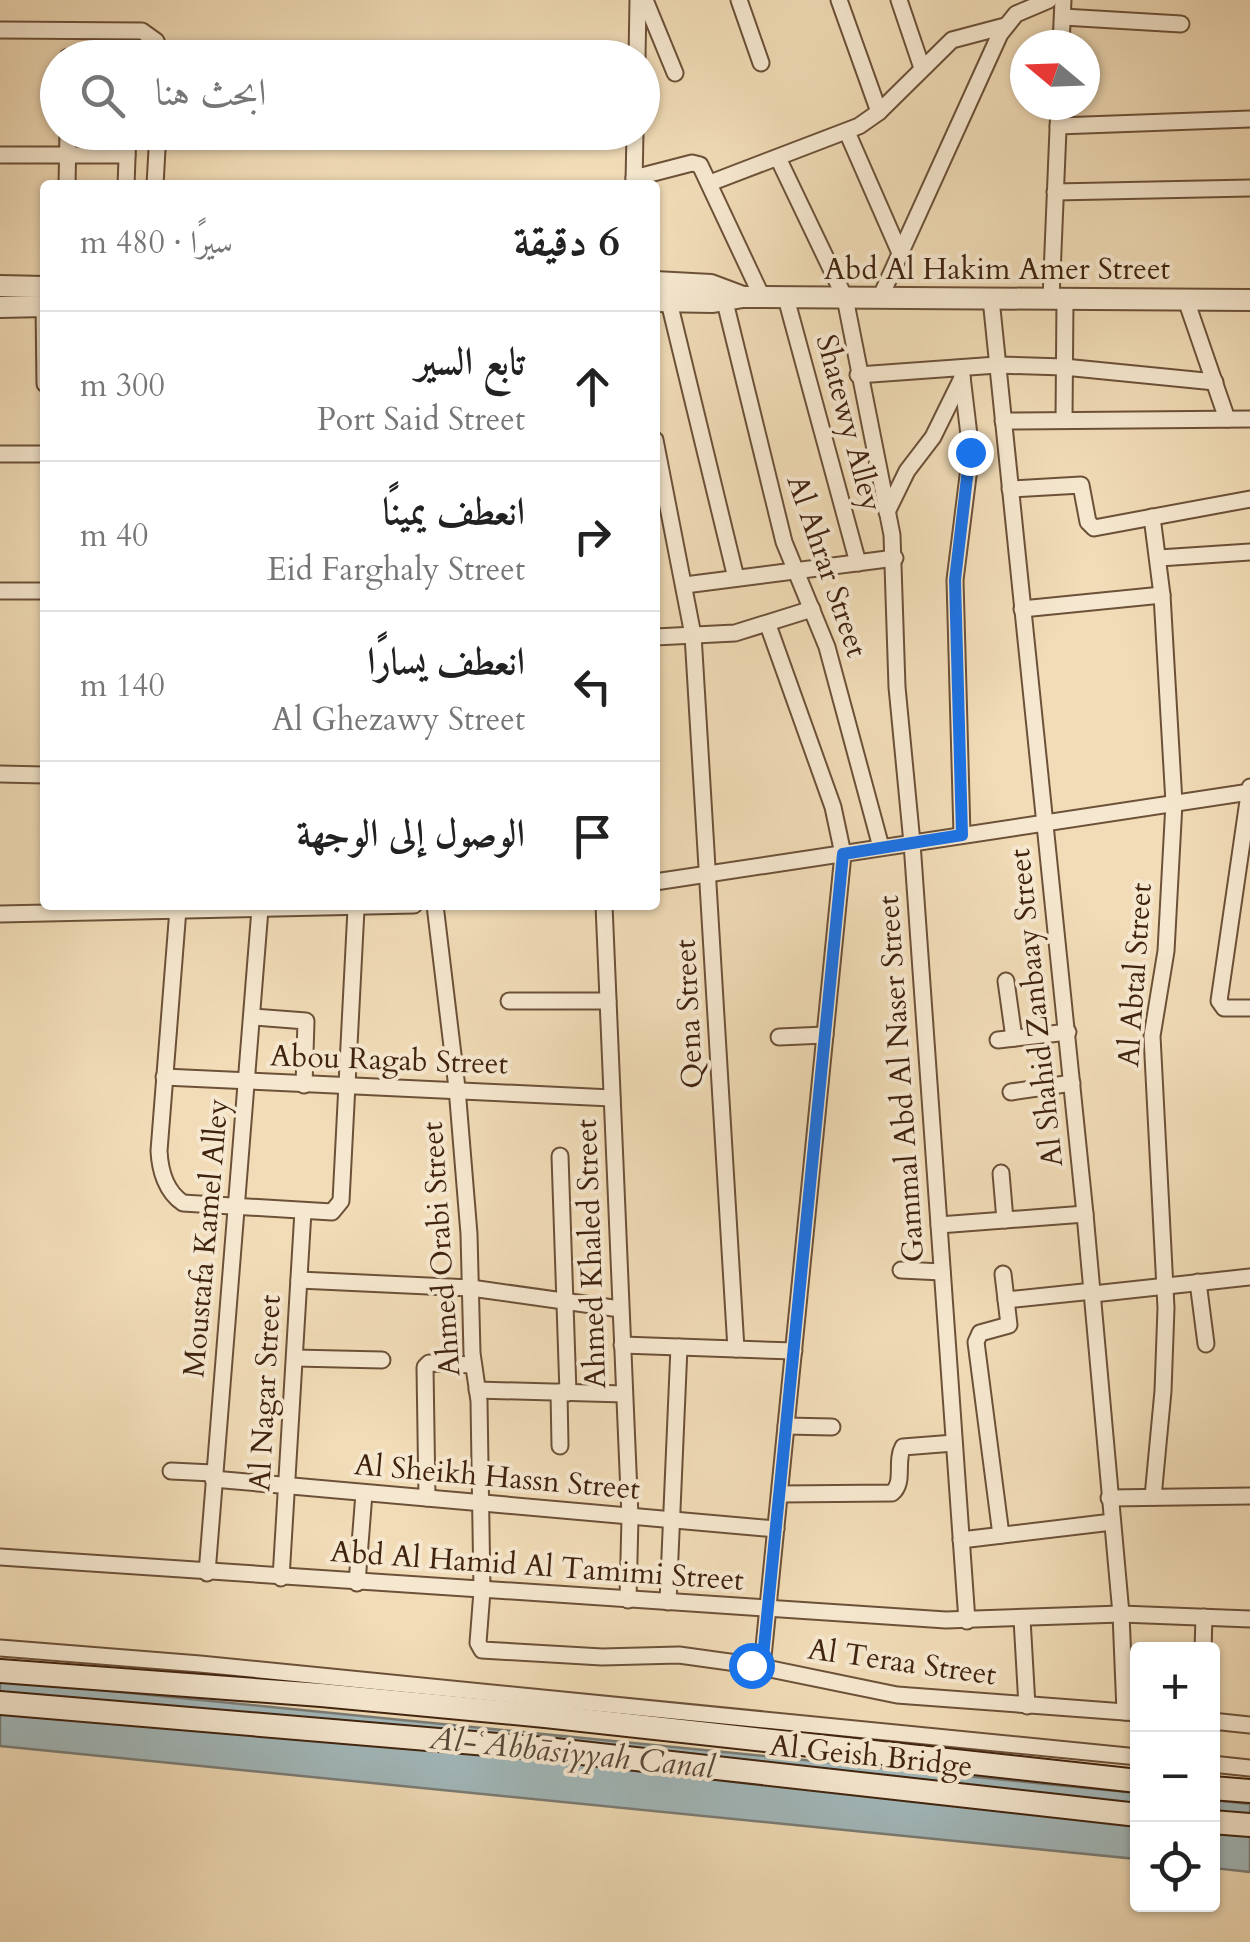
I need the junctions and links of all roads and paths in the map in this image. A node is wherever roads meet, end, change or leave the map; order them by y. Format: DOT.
graph roads {
  1 [pos="642,0"];
  2 [pos="739,0"];
  3 [pos="839,0"];
  4 [pos="899,0"];
  5 [pos="1011,0"];
  6 [pos="1049,0"];
  7 [pos="1064,0"];
  8 [pos="1063,17"];
  9 [pos="1007,23"];
  10 [pos="1181,24"];
  11 [pos="0,30"];
  12 [pos="1063,30"];
  13 [pos="154,40"];
  14 [pos="639,40"];
  15 [pos="761,63"];
  16 [pos="922,68"];
  17 [pos="675,73"];
  18 [pos="879,112"];
  19 [pos="1250,119"];
  20 [pos="1058,120"];
  21 [pos="1058,126"];
  22 [pos="848,132"];
  23 [pos="68,150"];
  24 [pos="127,150"];
  25 [pos="157,150"];
  26 [pos="635,150"];
  27 [pos="0,155"];
  28 [pos="68,155"];
  29 [pos="127,155"];
  30 [pos="778,158"];
  31 [pos="68,180"];
  32 [pos="126,180"];
  33 [pos="155,180"];
  34 [pos="634,180"];
  35 [pos="637,180"];
  36 [pos="710,183"];
  37 [pos="1250,188"];
  38 [pos="1055,192"];
  39 [pos="900,253"];
  40 [pos="660,282"];
  41 [pos="0,286"];
  42 [pos="40,287"];
  43 [pos="744,298"];
  44 [pos="786,298"];
  45 [pos="845,298"];
  46 [pos="880,298"];
  47 [pos="990,299"];
  48 [pos="1058,299"];
  49 [pos="1186,300"];
  50 [pos="1250,300"];
  51 [pos="662,302"];
  52 [pos="40,306"];
  53 [pos="0,307"];
  54 [pos="998,365"];
  55 [pos="1064,367"];
  56 [pos="962,373"];
  57 [pos="858,375"];
  58 [pos="1215,382"];
  59 [pos="1227,419"];
  60 [pos="1250,419"];
  61 [pos="1064,420"];
  62 [pos="1003,421"];
  63 [pos="0,454"];
  64 [pos="40,454"];
  65 [pos="660,464"];
  66 [pos="1010,489"];
  67 [pos="1250,499"];
  68 [pos="887,512"];
  69 [pos="1152,516"];
  70 [pos="1250,552"];
  71 [pos="894,558"];
  72 [pos="1159,558"];
  73 [pos="858,563"];
  74 [pos="795,571"];
  75 [pos="736,578"];
  76 [pos="685,585"];
  77 [pos="0,591"];
  78 [pos="40,591"];
  79 [pos="1162,595"];
  80 [pos="812,609"];
  81 [pos="1022,609"];
  82 [pos="768,625"];
  83 [pos="693,635"];
  84 [pos="660,638"];
  85 [pos="0,774"];
  86 [pos="40,774"];
  87 [pos="1250,790"];
  88 [pos="1174,803"];
  89 [pos="1043,822"];
  90 [pos="962,835"];
  91 [pos="912,842"];
  92 [pos="881,848"];
  93 [pos="843,854"];
  94 [pos="708,875"];
  95 [pos="660,881"];
  96 [pos="1243,886"];
  97 [pos="43,910"];
  98 [pos="178,910"];
  99 [pos="260,910"];
  100 [pos="356,910"];
  101 [pos="436,910"];
  102 [pos="604,910"];
  103 [pos="0,914"];
  104 [pos="1006,980"];
  105 [pos="509,1001"];
  106 [pos="608,1001"];
  107 [pos="1250,1008"];
  108 [pos="253,1017"];
  109 [pos="1068,1032"];
  110 [pos="826,1035"];
  111 [pos="779,1037"];
  112 [pos="164,1077"];
  113 [pos="248,1082"];
  114 [pos="1072,1083"];
  115 [pos="304,1085"];
  116 [pos="347,1087"];
  117 [pos="457,1088"];
  118 [pos="1012,1092"];
  119 [pos="612,1098"];
  120 [pos="560,1156"];
  121 [pos="1001,1173"];
  122 [pos="235,1208"];
  123 [pos="304,1211"];
  124 [pos="1085,1214"];
  125 [pos="1006,1220"];
  126 [pos="939,1225"];
  127 [pos="901,1270"];
  128 [pos="942,1272"];
  129 [pos="1003,1274"];
  130 [pos="1250,1277"];
  131 [pos="299,1280"];
  132 [pos="1198,1282"];
  133 [pos="1165,1286"];
  134 [pos="471,1288"];
  135 [pos="1093,1293"];
  136 [pos="1006,1300"];
  137 [pos="565,1301"];
  138 [pos="620,1309"];
  139 [pos="1206,1344"];
  140 [pos="622,1345"];
  141 [pos="679,1347"];
  142 [pos="736,1349"];
  143 [pos="794,1351"];
  144 [pos="295,1358"];
  145 [pos="382,1360"];
  146 [pos="473,1365"];
  147 [pos="477,1390"];
  148 [pos="563,1392"];
  149 [pos="624,1394"];
  150 [pos="786,1426"];
  151 [pos="832,1427"];
  152 [pos="954,1443"];
  153 [pos="560,1446"];
  154 [pos="171,1471"];
  155 [pos="213,1476"];
  156 [pos="287,1486"];
  157 [pos="364,1493"];
  158 [pos="780,1494"];
  159 [pos="1250,1496"];
  160 [pos="1153,1497"];
  161 [pos="427,1498"];
  162 [pos="1109,1498"];
  163 [pos="482,1504"];
  164 [pos="630,1516"];
  165 [pos="672,1520"];
  166 [pos="1112,1522"];
  167 [pos="776,1529"];
  168 [pos="1001,1535"];
  169 [pos="961,1540"];
  170 [pos="0,1558"];
  171 [pos="206,1573"];
  172 [pos="281,1578"];
  173 [pos="357,1583"];
  174 [pos="482,1591"];
  175 [pos="628,1600"];
  176 [pos="668,1602"];
  177 [pos="768,1608"];
  178 [pos="1121,1614"];
  179 [pos="1204,1617"];
  180 [pos="1022,1619"];
  181 [pos="1250,1619"];
  182 [pos="968,1621"];
  183 [pos="1203,1642"];
  184 [pos="0,1648"];
  185 [pos="762,1667"];
  186 [pos="0,1670"];
  187 [pos="0,1703"];
  188 [pos="1130,1703"];
  189 [pos="1026,1706"];
  190 [pos="1130,1713"];
  191 [pos="1220,1723"];
  192 [pos="1250,1725"];
  193 [pos="1130,1756"];
  194 [pos="1220,1765"];
  195 [pos="1250,1768"];
  196 [pos="1130,1780"];
  197 [pos="1220,1789"];
  198 [pos="1250,1791"];
  199 [pos="1130,1814"];
  200 [pos="1220,1823"];
  201 [pos="1250,1825"];
  1 -- 14 [label="street"];
  1 -- 17 [label="street"];
  2 -- 15 [label="street"];
  3 -- 18 [label="street"];
  4 -- 16 [label="street"];
  5 -- 9 [label="street"];
  6 -- 9 [label="street"];
  7 -- 8 [label="street"];
  8 -- 10 [label="street"];
  8 -- 12 [label="street"];
  9 -- 16 [label="street"];
  9 -- 39 [label="street"];
  11 -- 13 [label="street"];
  16 -- 18 [label="street"];
  18 -- 22 [label="street"];
  19 -- 21 [label="street"];
  20 -- 21 [label="street"];
  21 -- 38 [label="street"];
  22 -- 30 [label="street"];
  22 -- 39 [label="street"];
  23 -- 28 [label="street"];
  24 -- 29 [label="street"];
  25 -- 33 [label="street"];
  26 -- 34 [label="street"];
  27 -- 28 [label="street"];
  28 -- 29 [label="street"];
  28 -- 31 [label="street"];
  29 -- 32 [label="street"];
  30 -- 36 [label="street"];
  30 -- 45 [label="street, Gammal Abd Al Naser Street"];
  35 -- 36 [label="street"];
  36 -- 43 [label="street, Al Ahrar Street"];
  37 -- 38 [label="street"];
  38 -- 48 [label="street"];
  39 -- 46 [label="street"];
  40 -- 43 [label="street, Abd Al Hakim Amer Street"];
  41 -- 42 [label="street"];
  43 -- 44 [label="street, Abd Al Hakim Amer Street"];
  43 -- 51 [label="street, Abd Al Hakim Amer Street"];
  43 -- 74 [label="street, Al Ahrar Street"];
  44 -- 45 [label="street, Abd Al Hakim Amer Street"];
  44 -- 73 [label="street, Shatewy Alley"];
  45 -- 46 [label="street, Abd Al Hakim Amer Street"];
  45 -- 57 [label="street, Gammal Abd Al Naser Street"];
  46 -- 47 [label="street, Abd Al Hakim Amer Street"];
  47 -- 48 [label="street, Abd Al Hakim Amer Street"];
  47 -- 54 [label="street, Al Shahid Zanbaay Street"];
  48 -- 49 [label="street, Abd Al Hakim Amer Street"];
  48 -- 55 [label="street"];
  49 -- 50 [label="street, Abd Al Hakim Amer Street"];
  49 -- 58 [label="street"];
  51 -- 75 [label="street"];
  52 -- 53 [label="street"];
  54 -- 55 [label="street"];
  54 -- 56 [label="street"];
  54 -- 62 [label="street, Al Shahid Zanbaay Street"];
  55 -- 58 [label="street"];
  55 -- 61 [label="street"];
  56 -- 57 [label="street"];
  56 -- 68 [label="street"];
  56 -- 90 [label="street"];
  57 -- 68 [label="street, Gammal Abd Al Naser Street"];
  58 -- 59 [label="street"];
  59 -- 60 [label="street"];
  59 -- 61 [label="street"];
  61 -- 62 [label="street"];
  62 -- 66 [label="street, Al Shahid Zanbaay Street"];
  63 -- 64 [label="street"];
  65 -- 76 [label="street, Qena Street"];
  66 -- 69 [label="street"];
  66 -- 81 [label="street, Al Shahid Zanbaay Street"];
  67 -- 69 [label="street"];
  68 -- 71 [label="street, Gammal Abd Al Naser Street"];
  69 -- 72 [label="street, Al Abtal Street"];
  70 -- 72 [label="street"];
  71 -- 73 [label="street"];
  71 -- 91 [label="street, Gammal Abd Al Naser Street"];
  72 -- 79 [label="street, Al Abtal Street"];
  73 -- 74 [label="street"];
  74 -- 75 [label="street"];
  74 -- 80 [label="street, Al Ahrar Street"];
  75 -- 76 [label="street"];
  76 -- 83 [label="street, Qena Street"];
  77 -- 78 [label="street"];
  79 -- 81 [label="street"];
  79 -- 88 [label="street, Al Abtal Street"];
  80 -- 82 [label="street"];
  80 -- 92 [label="street, Al Ahrar Street"];
  81 -- 89 [label="street, Al Shahid Zanbaay Street"];
  82 -- 83 [label="street"];
  82 -- 93 [label="street"];
  83 -- 84 [label="street"];
  83 -- 94 [label="street, Qena Street"];
  85 -- 86 [label="street"];
  87 -- 88 [label="street"];
  87 -- 96 [label="street"];
  88 -- 89 [label="street"];
  88 -- 133 [label="street, Al Abtal Street"];
  89 -- 90 [label="street"];
  89 -- 109 [label="street, Al Shahid Zanbaay Street"];
  90 -- 91 [label="street"];
  91 -- 92 [label="street"];
  91 -- 126 [label="street, Gammal Abd Al Naser Street"];
  92 -- 93 [label="street"];
  93 -- 94 [label="street"];
  93 -- 110 [label="street"];
  94 -- 95 [label="street"];
  94 -- 142 [label="street, Qena Street"];
  96 -- 107 [label="street"];
  97 -- 103 [label="street"];
  98 -- 112 [label="street"];
  99 -- 108 [label="street, Moustafa Kamel Alley"];
  100 -- 116 [label="street"];
  101 -- 117 [label="street, Ahmed Orabi Street"];
  102 -- 106 [label="street, Ahmed Khaled Street"];
  104 -- 109 [label="street"];
  105 -- 106 [label="street"];
  106 -- 119 [label="street, Ahmed Khaled Street"];
  108 -- 113 [label="street, Moustafa Kamel Alley"];
  108 -- 115 [label="street"];
  109 -- 114 [label="street, Al Shahid Zanbaay Street"];
  110 -- 111 [label="street"];
  110 -- 143 [label="street"];
  112 -- 113 [label="street, Abou Ragab Street"];
  112 -- 122 [label="street"];
  113 -- 115 [label="street, Abou Ragab Street"];
  113 -- 122 [label="street, Moustafa Kamel Alley"];
  114 -- 118 [label="street"];
  114 -- 124 [label="street, Al Shahid Zanbaay Street"];
  115 -- 116 [label="street, Abou Ragab Street"];
  116 -- 117 [label="street, Abou Ragab Street"];
  116 -- 123 [label="street"];
  117 -- 119 [label="street, Abou Ragab Street"];
  117 -- 134 [label="street, Ahmed Orabi Street"];
  119 -- 138 [label="street, Ahmed Khaled Street"];
  120 -- 137 [label="street"];
  121 -- 125 [label="street"];
  122 -- 123 [label="street"];
  122 -- 155 [label="street, Moustafa Kamel Alley"];
  123 -- 131 [label="street, Al Nagar Street"];
  124 -- 125 [label="street"];
  124 -- 135 [label="street, Al Shahid Zanbaay Street"];
  125 -- 126 [label="street"];
  126 -- 128 [label="street, Gammal Abd Al Naser Street"];
  127 -- 128 [label="street"];
  128 -- 152 [label="street, Gammal Abd Al Naser Street"];
  129 -- 136 [label="street"];
  130 -- 132 [label="street"];
  131 -- 134 [label="street"];
  131 -- 144 [label="street, Al Nagar Street"];
  132 -- 133 [label="street"];
  132 -- 139 [label="street"];
  133 -- 135 [label="street"];
  133 -- 160 [label="street, Al Abtal Street"];
  134 -- 137 [label="street"];
  134 -- 146 [label="street, Ahmed Orabi Street"];
  135 -- 136 [label="street"];
  135 -- 162 [label="street, Al Shahid Zanbaay Street"];
  136 -- 168 [label="street"];
  137 -- 138 [label="street"];
  137 -- 148 [label="street"];
  138 -- 140 [label="street, Ahmed Khaled Street"];
  140 -- 141 [label="street"];
  140 -- 149 [label="street, Ahmed Khaled Street"];
  141 -- 142 [label="street"];
  141 -- 165 [label="street"];
  142 -- 143 [label="street"];
  143 -- 150 [label="street"];
  144 -- 145 [label="street"];
  144 -- 156 [label="street, Al Nagar Street"];
  146 -- 147 [label="street, Ahmed Orabi Street"];
  146 -- 161 [label="street"];
  147 -- 148 [label="street"];
  147 -- 163 [label="street, Ahmed Orabi Street"];
  148 -- 149 [label="street"];
  148 -- 153 [label="street"];
  149 -- 164 [label="street, Ahmed Khaled Street"];
  150 -- 151 [label="street"];
  150 -- 158 [label="street"];
  152 -- 158 [label="street"];
  152 -- 169 [label="street, Gammal Abd Al Naser Street"];
  154 -- 155 [label="street, Al Sheikh Hassn Street"];
  155 -- 156 [label="street, Al Sheikh Hassn Street"];
  155 -- 171 [label="street, Moustafa Kamel Alley"];
  156 -- 157 [label="street, Al Sheikh Hassn Street"];
  156 -- 172 [label="street, Al Nagar Street"];
  157 -- 161 [label="street, Al Sheikh Hassn Street"];
  157 -- 173 [label="street"];
  158 -- 167 [label="street"];
  159 -- 160 [label="street"];
  160 -- 162 [label="street"];
  161 -- 163 [label="street, Al Sheikh Hassn Street"];
  162 -- 166 [label="street, Al Shahid Zanbaay Street"];
  163 -- 164 [label="street, Al Sheikh Hassn Street"];
  163 -- 174 [label="street, Ahmed Orabi Street"];
  164 -- 165 [label="street, Al Sheikh Hassn Street"];
  164 -- 175 [label="street, Ahmed Khaled Street"];
  165 -- 167 [label="street, Al Sheikh Hassn Street"];
  165 -- 176 [label="street"];
  166 -- 168 [label="street"];
  166 -- 178 [label="street, Al Shahid Zanbaay Street"];
  167 -- 177 [label="street"];
  168 -- 169 [label="street"];
  169 -- 182 [label="street, Gammal Abd Al Naser Street"];
  170 -- 171 [label="street, Abd Al Hamid Al Tamimi Street"];
  171 -- 172 [label="street, Abd Al Hamid Al Tamimi Street"];
  172 -- 173 [label="street, Abd Al Hamid Al Tamimi Street"];
  173 -- 174 [label="street, Abd Al Hamid Al Tamimi Street"];
  174 -- 175 [label="street, Abd Al Hamid Al Tamimi Street"];
  174 -- 185 [label="street, Al Teraa Street"];
  175 -- 176 [label="street, Abd Al Hamid Al Tamimi Street"];
  176 -- 177 [label="street, Abd Al Hamid Al Tamimi Street"];
  177 -- 182 [label="street, Abd Al Hamid Al Tamimi Street"];
  177 -- 185 [label="street"];
  178 -- 179 [label="street, Abd Al Hamid Al Tamimi Street"];
  178 -- 180 [label="street, Abd Al Hamid Al Tamimi Street"];
  178 -- 188 [label="street, Al Shahid Zanbaay Street"];
  179 -- 181 [label="street, Abd Al Hamid Al Tamimi Street"];
  179 -- 183 [label="street"];
  180 -- 182 [label="street, Abd Al Hamid Al Tamimi Street"];
  180 -- 189 [label="street"];
  184 -- 193 [label="street"];
  185 -- 189 [label="street, Al Teraa Street"];
  186 -- 196 [label="main road, Al Geish Bridge"];
  187 -- 199 [label="main road, Al Geish Bridge"];
  189 -- 190 [label="street, Al Teraa Street"];
  191 -- 192 [label="street"];
  194 -- 195 [label="street"];
  197 -- 198 [label="main road"];
  200 -- 201 [label="main road"];
}
